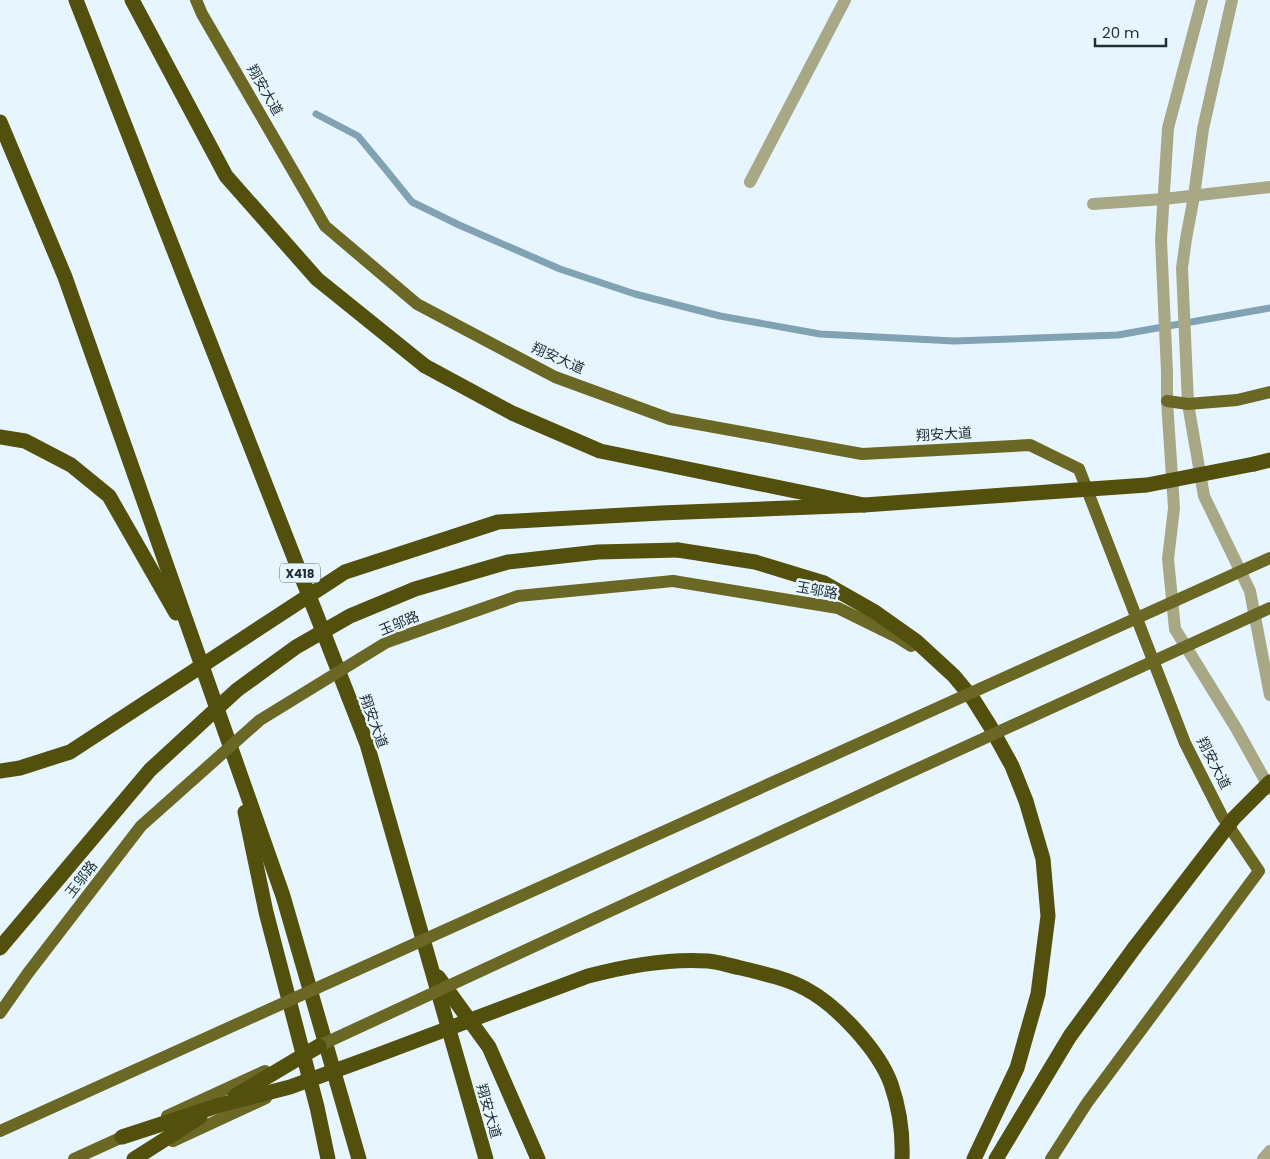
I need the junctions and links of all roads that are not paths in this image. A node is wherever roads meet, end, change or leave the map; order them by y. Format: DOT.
graph roads {
  1 [pos="76,0"];
  2 [pos="132,0"];
  3 [pos="196,0"];
  4 [pos="845,0"];
  5 [pos="1202,0"];
  6 [pos="1232,0"];
  7 [pos="0,122"];
  8 [pos="750,182"];
  9 [pos="1270,188"];
  10 [pos="1194,196"];
  11 [pos="1164,199"];
  12 [pos="1093,204"];
  13 [pos="1270,392"];
  14 [pos="1167,401"];
  15 [pos="1188,404"];
  16 [pos="0,437"];
  17 [pos="1270,460"];
  18 [pos="864,505"];
  19 [pos="1270,558"];
  20 [pos="1270,608"];
  21 [pos="195,647"];
  22 [pos="941,664"];
  23 [pos="1270,695"];
  24 [pos="233,754"];
  25 [pos="0,771"];
  26 [pos="1270,782"];
  27 [pos="1270,789"];
  28 [pos="1265,869"];
  29 [pos="0,948"];
  30 [pos="430,967"];
  31 [pos="0,1013"];
  32 [pos="319,1046"];
  33 [pos="290,1087"];
  34 [pos="220,1105"];
  35 [pos="0,1131"];
  36 [pos="122,1137"];
  37 [pos="1270,1151"];
  38 [pos="135,1158"];
  39 [pos="74,1159"];
  40 [pos="328,1159"];
  41 [pos="359,1159"];
  42 [pos="486,1159"];
  43 [pos="538,1159"];
  44 [pos="902,1159"];
  45 [pos="974,1159"];
  46 [pos="996,1159"];
  47 [pos="1052,1159"];
  48 [pos="1263,1159"];
  1 -- 30 [label="highway, 翔安大道 / X418"];
  2 -- 18 [label="highway, bridge"];
  3 -- 28 [label="main road, 翔安大道"];
  4 -- 8 [label="street"];
  5 -- 11 [label="street"];
  6 -- 10 [label="street"];
  7 -- 21 [label="highway"];
  9 -- 10 [label="street"];
  10 -- 11 [label="street"];
  10 -- 15 [label="street"];
  11 -- 12 [label="street"];
  11 -- 14 [label="street"];
  13 -- 15 [label="main road"];
  14 -- 15 [label="main road"];
  14 -- 27 [label="street"];
  15 -- 23 [label="street"];
  16 -- 21 [label="highway"];
  17 -- 18 [label="highway, bridge"];
  18 -- 25 [label="highway, bridge"];
  19 -- 35 [label="main road, bridge"];
  20 -- 32 [label="main road, bridge"];
  21 -- 24 [label="highway"];
  22 -- 29 [label="highway, bridge"];
  22 -- 31 [label="main road, 玉邬路, bridge"];
  22 -- 45 [label="highway"];
  24 -- 40 [label="highway"];
  24 -- 41 [label="highway"];
  26 -- 46 [label="highway, bridge"];
  28 -- 47 [label="main road, 翔安大道"];
  30 -- 42 [label="highway, 翔安大道 / X418"];
  30 -- 43 [label="highway"];
  32 -- 34 [label="highway, bridge"];
  32 -- 36 [label="main road, bridge"];
  33 -- 34 [label="highway, bridge"];
  33 -- 38 [label="main road, bridge"];
  33 -- 44 [label="highway, bridge"];
  34 -- 36 [label="highway, bridge"];
  34 -- 38 [label="highway, bridge"];
  36 -- 39 [label="main road, bridge"];
  37 -- 48 [label="street"];
}
